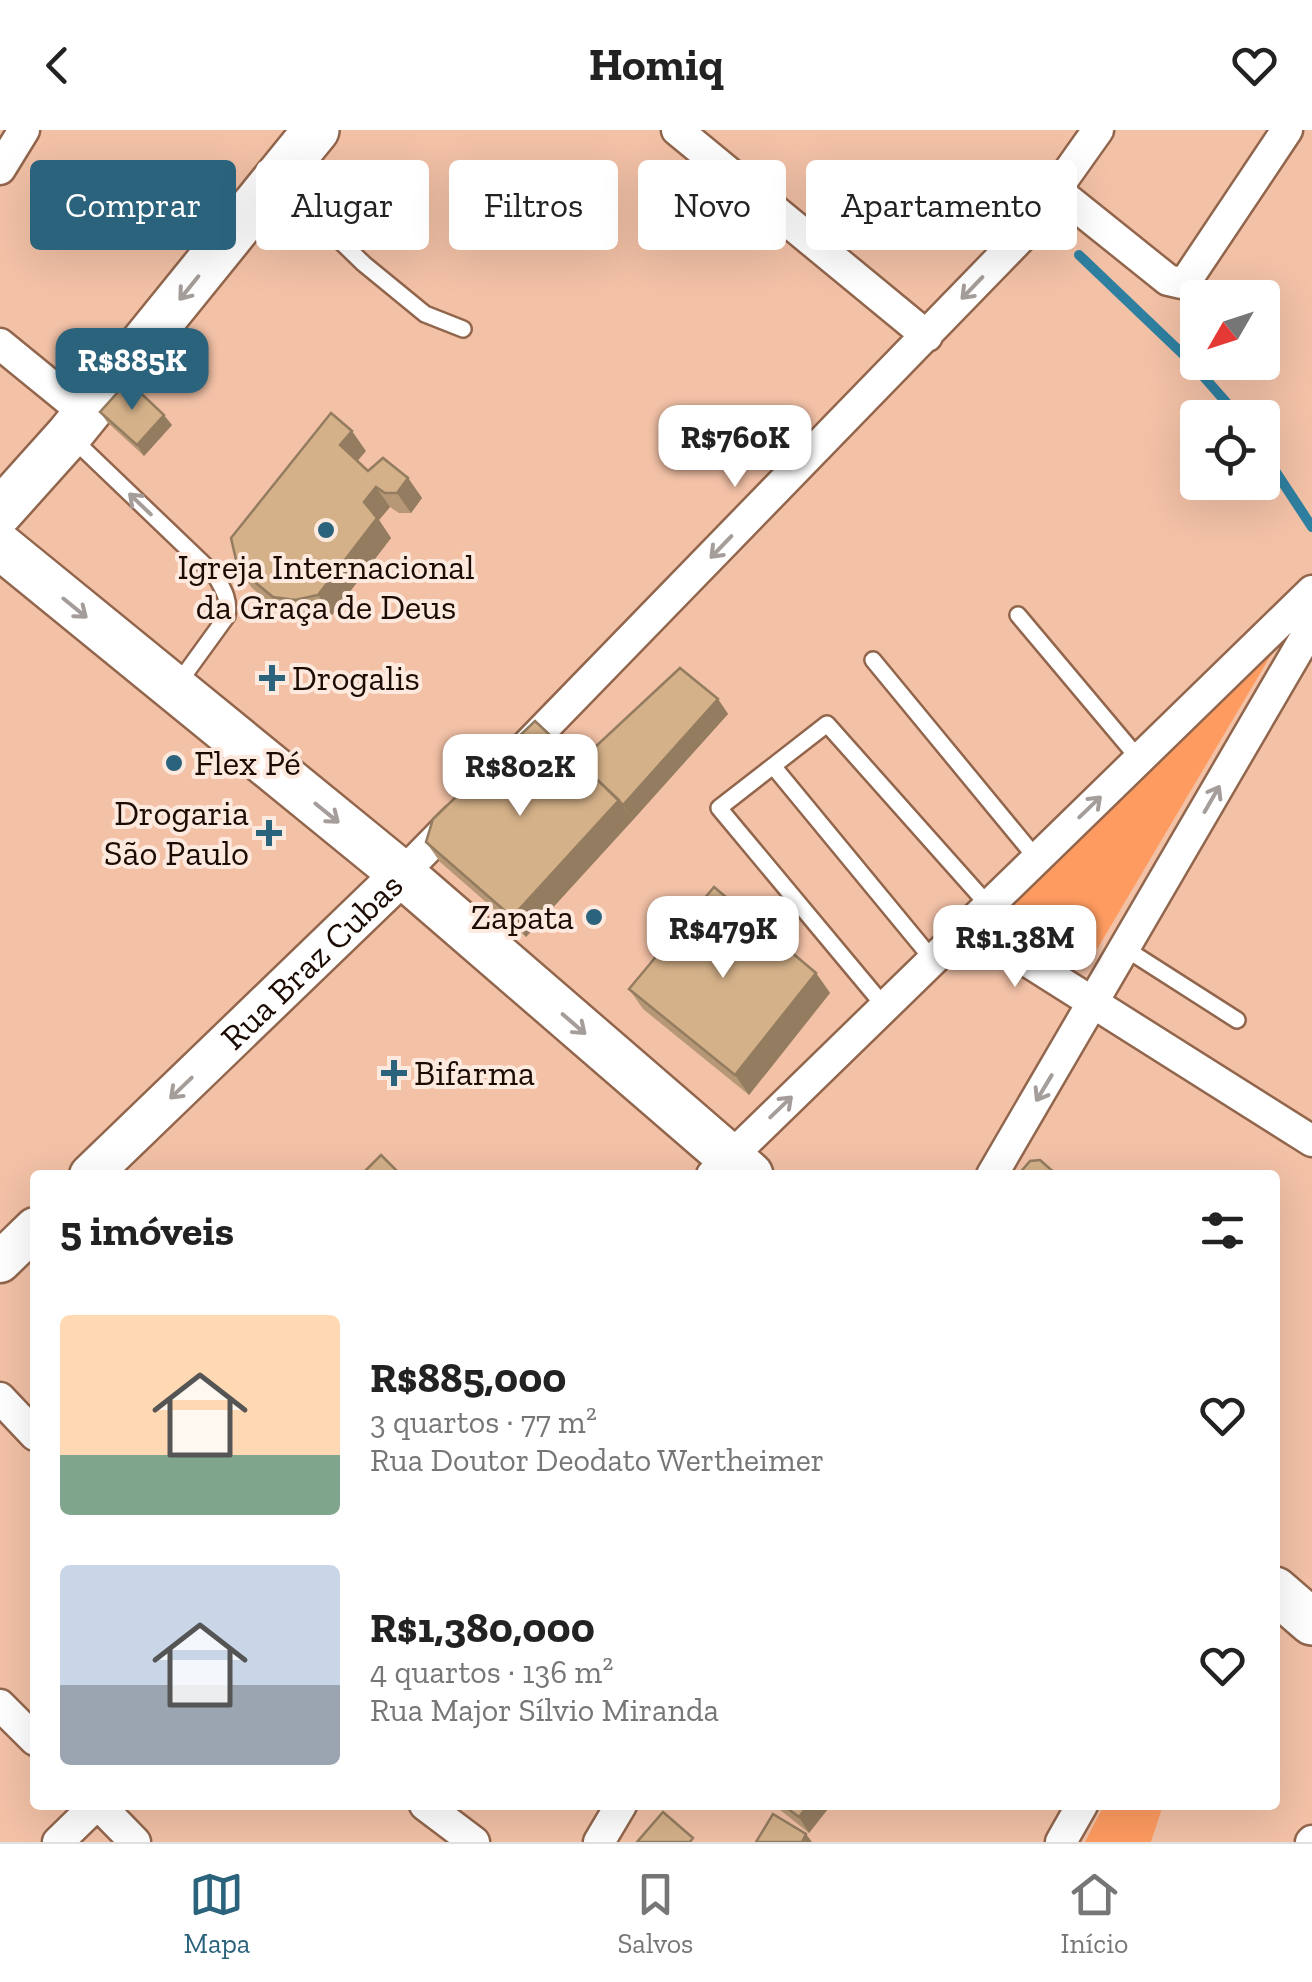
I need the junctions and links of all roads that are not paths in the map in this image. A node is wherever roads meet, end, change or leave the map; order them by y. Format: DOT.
graph roads {
  1 [pos="24,130"];
  2 [pos="316,130"];
  3 [pos="678,130"];
  4 [pos="1098,130"];
  5 [pos="1287,130"];
  6 [pos="292,160"];
  7 [pos="1077,161"];
  8 [pos="0,169"];
  9 [pos="256,204"];
  10 [pos="1077,207"];
  11 [pos="350,250"];
  12 [pos="1008,250"];
  13 [pos="463,329"];
  14 [pos="927,336"];
  15 [pos="0,344"];
  16 [pos="78,425"];
  17 [pos="0,512"];
  18 [pos="0,546"];
  19 [pos="1312,591"];
  20 [pos="1018,616"];
  21 [pos="1312,626"];
  22 [pos="874,660"];
  23 [pos="174,688"];
  24 [pos="1139,759"];
  25 [pos="773,766"];
  26 [pos="498,775"];
  27 [pos="471,803"];
  28 [pos="1037,859"];
  29 [pos="402,874"];
  30 [pos="979,915"];
  31 [pos="1126,949"];
  32 [pos="934,960"];
  33 [pos="1093,1004"];
  34 [pos="885,1007"];
  35 [pos="1237,1020"];
  36 [pos="1312,1141"];
  37 [pos="730,1169"];
  38 [pos="95,1170"];
  39 [pos="995,1170"];
  40 [pos="30,1233"];
  41 [pos="0,1262"];
  42 [pos="0,1398"];
  43 [pos="30,1430"];
  44 [pos="1280,1594"];
  45 [pos="1312,1622"];
  46 [pos="0,1705"];
  47 [pos="30,1735"];
  48 [pos="93,1810"];
  49 [pos="103,1810"];
  50 [pos="432,1810"];
  51 [pos="618,1810"];
  52 [pos="1079,1810"];
  53 [pos="58,1842"];
  54 [pos="134,1842"];
  55 [pos="474,1842"];
  56 [pos="599,1842"];
  57 [pos="1061,1842"];
  1 -- 8 [label="street"];
  2 -- 6 [label="main road"];
  3 -- 14 [label="street"];
  4 -- 7 [label="street"];
  5 -- 10 [label="street"];
  9 -- 16 [label="main road, one-way"];
  11 -- 13 [label="lane"];
  12 -- 14 [label="street, one-way"];
  14 -- 26 [label="street, one-way"];
  15 -- 16 [label="street"];
  16 -- 17 [label="main road"];
  23 -- 16 [label="lane, one-way"];
  18 -- 23 [label="main road, one-way"];
  19 -- 24 [label="street"];
  20 -- 24 [label="lane"];
  31 -- 21 [label="street, one-way"];
  22 -- 28 [label="lane"];
  23 -- 29 [label="main road, one-way"];
  28 -- 24 [label="street, one-way"];
  25 -- 30 [label="lane"];
  25 -- 32 [label="lane"];
  25 -- 34 [label="lane"];
  27 -- 29 [label="street, Rua Braz Cubas"];
  28 -- 30 [label="street"];
  29 -- 37 [label="main road, one-way"];
  29 -- 38 [label="main road, Rua Braz Cubas, one-way"];
  30 -- 32 [label="street"];
  30 -- 33 [label="street"];
  31 -- 33 [label="street"];
  31 -- 35 [label="lane"];
  32 -- 34 [label="street"];
  33 -- 36 [label="street"];
  33 -- 39 [label="street, one-way"];
  37 -- 34 [label="street, one-way"];
  40 -- 41 [label="main road"];
  42 -- 43 [label="street"];
  44 -- 45 [label="main road"];
  46 -- 47 [label="street"];
  48 -- 53 [label="street"];
  49 -- 54 [label="street"];
  50 -- 55 [label="street"];
  51 -- 56 [label="street"];
  52 -- 57 [label="street"];
}
